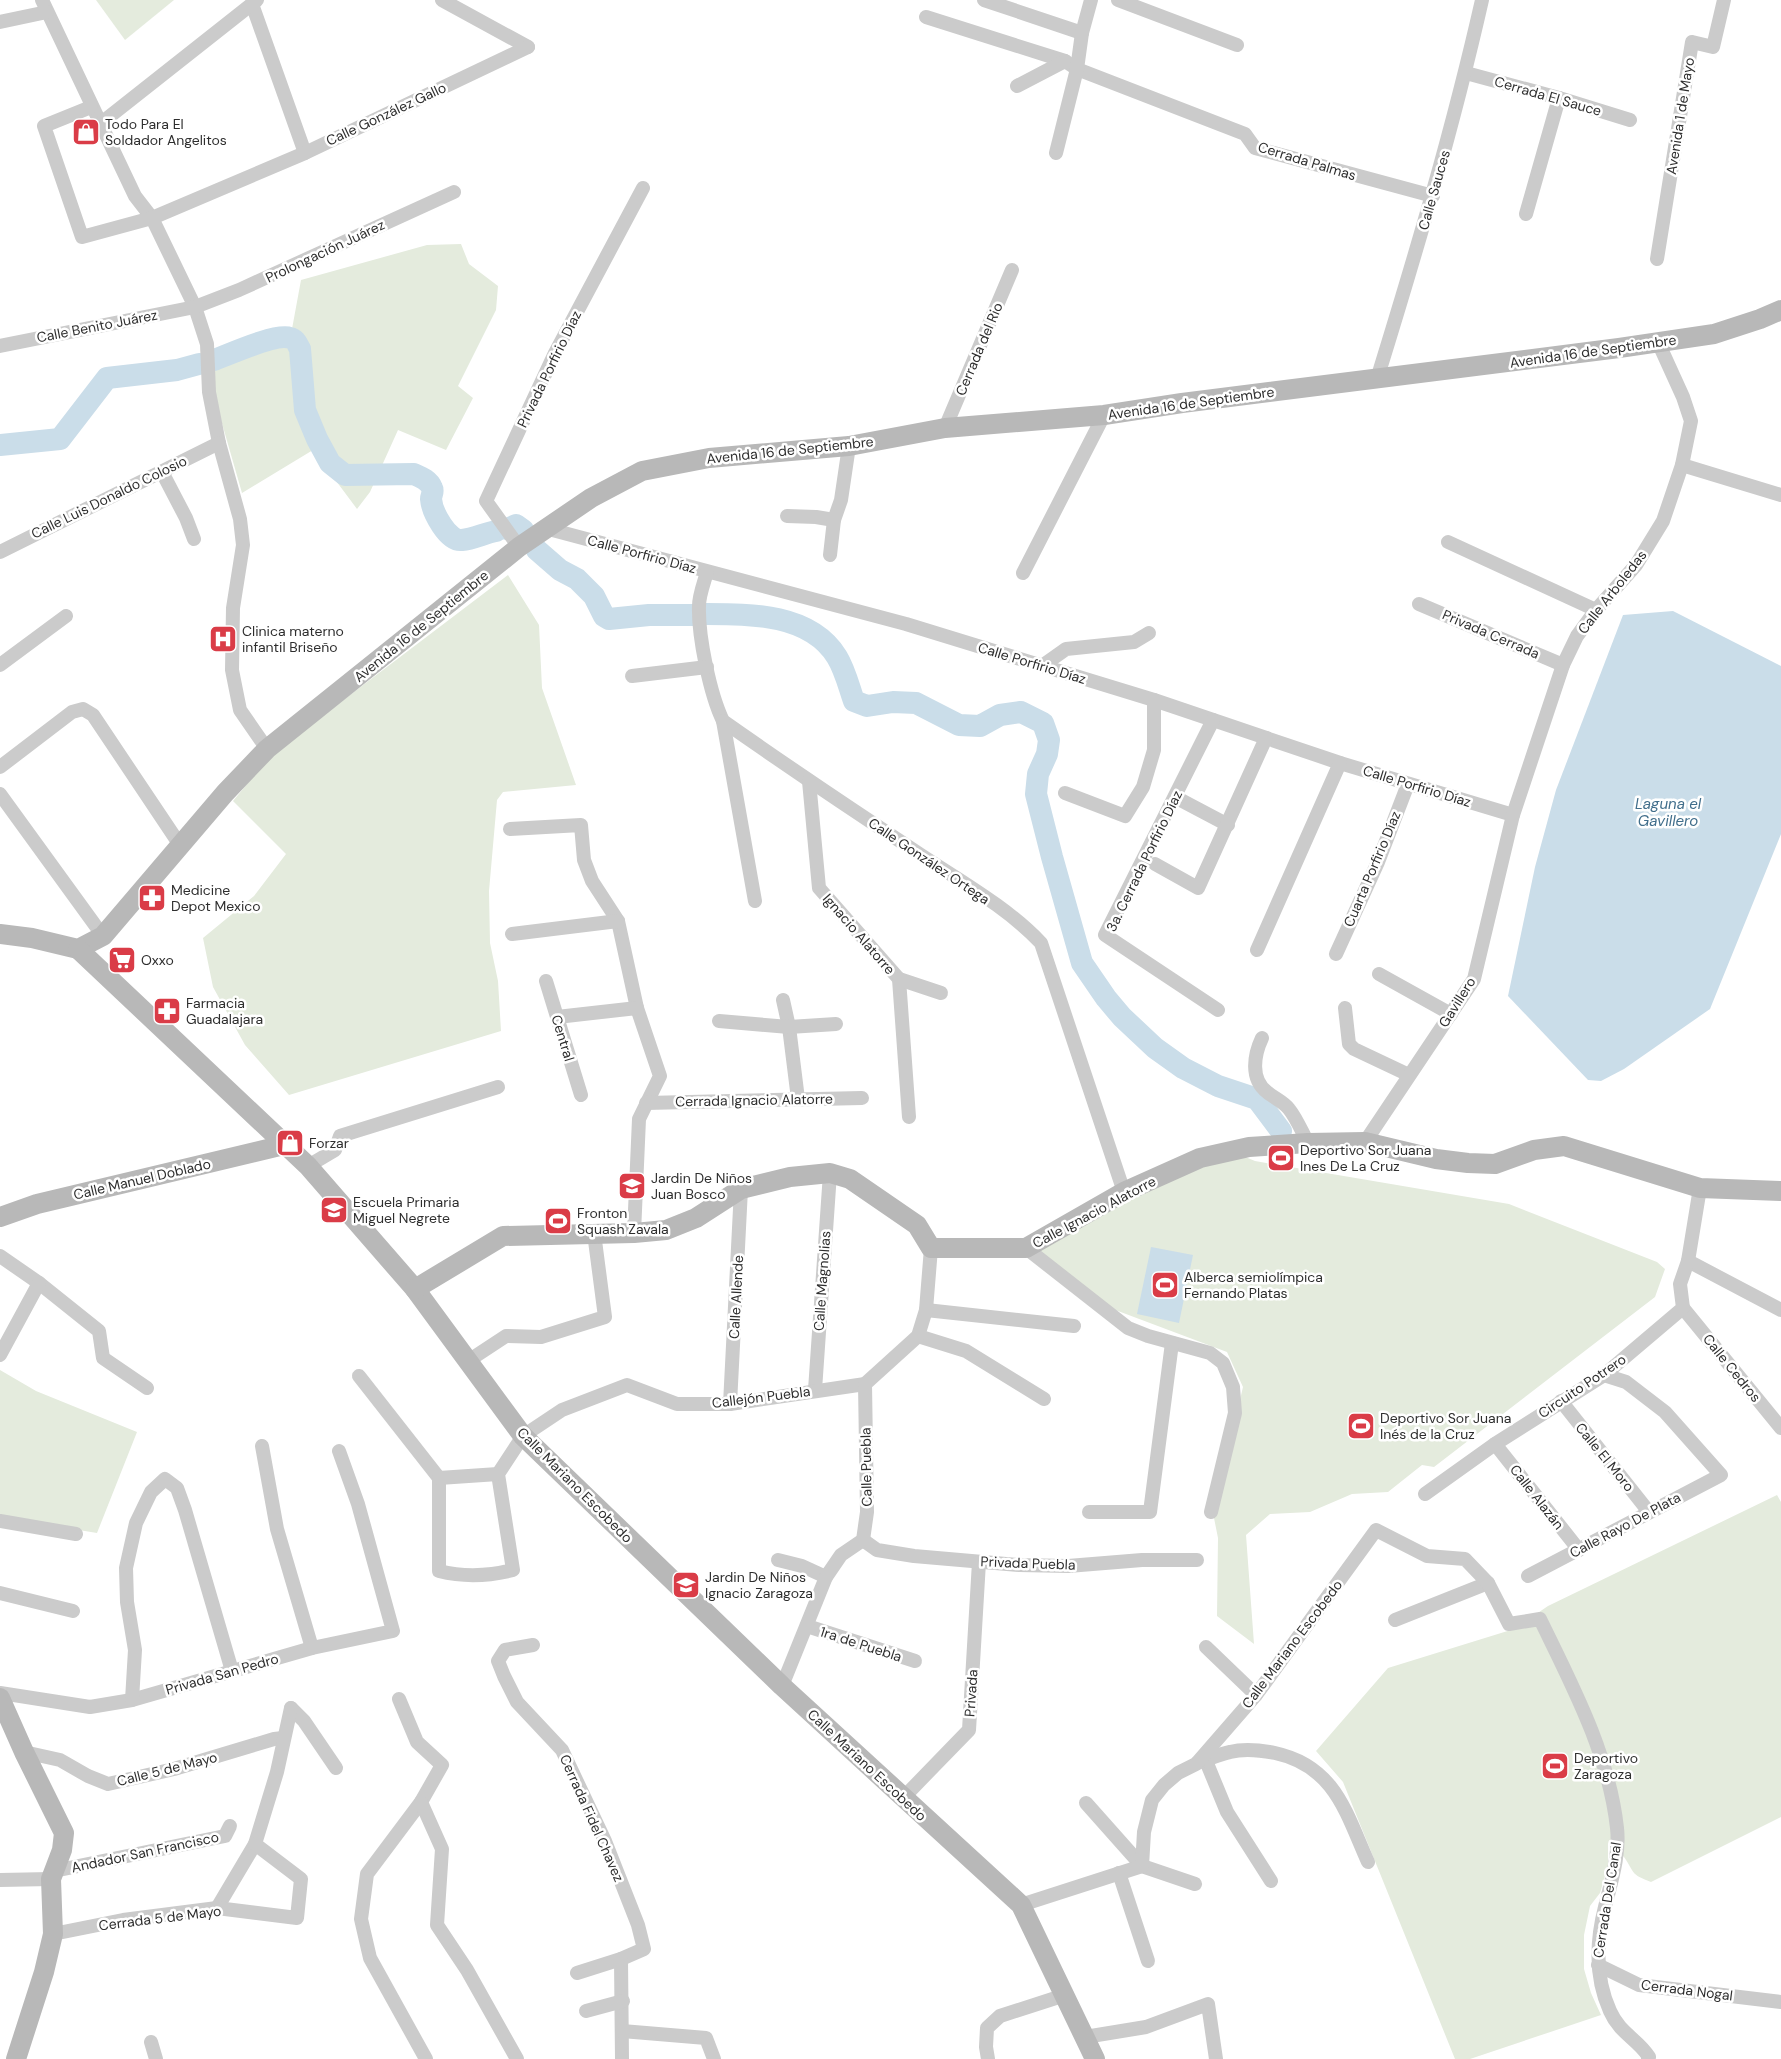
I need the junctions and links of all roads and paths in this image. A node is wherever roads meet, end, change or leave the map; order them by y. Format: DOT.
graph roads {
  1 [pos="442,0"];
  2 [pos="984,0"];
  3 [pos="1091,0"];
  4 [pos="1118,0"];
  5 [pos="1482,0"];
  6 [pos="1724,0"];
  7 [pos="254,2"];
  8 [pos="44,6"];
  9 [pos="926,17"];
  10 [pos="0,22"];
  11 [pos="1082,33"];
  12 [pos="1237,45"];
  13 [pos="1071,65"];
  14 [pos="1466,73"];
  15 [pos="1018,86"];
  16 [pos="1558,98"];
  17 [pos="91,107"];
  18 [pos="1630,120"];
  19 [pos="100,124"];
  20 [pos="1056,152"];
  21 [pos="305,153"];
  22 [pos="643,188"];
  23 [pos="454,192"];
  24 [pos="1433,196"];
  25 [pos="1526,214"];
  26 [pos="152,218"];
  27 [pos="1657,259"];
  28 [pos="1012,270"];
  29 [pos="195,307"];
  30 [pos="1781,310"];
  31 [pos="1658,342"];
  32 [pos="0,346"];
  33 [pos="1377,378"];
  34 [pos="1104,414"];
  35 [pos="945,428"];
  36 [pos="219,443"];
  37 [pos="849,446"];
  38 [pos="1682,465"];
  39 [pos="162,472"];
  40 [pos="1781,495"];
  41 [pos="787,516"];
  42 [pos="834,520"];
  43 [pos="545,528"];
  44 [pos="194,539"];
  45 [pos="1448,542"];
  46 [pos="519,547"];
  47 [pos="0,552"];
  48 [pos="830,555"];
  49 [pos="707,572"];
  50 [pos="1023,573"];
  51 [pos="1419,604"];
  52 [pos="1596,610"];
  53 [pos="66,616"];
  54 [pos="1149,633"];
  55 [pos="0,665"];
  56 [pos="1563,665"];
  57 [pos="1042,666"];
  58 [pos="707,667"];
  59 [pos="632,676"];
  60 [pos="1154,700"];
  61 [pos="1212,720"];
  62 [pos="723,721"];
  63 [pos="1266,738"];
  64 [pos="267,749"];
  65 [pos="1340,763"];
  66 [pos="0,767"];
  67 [pos="809,781"];
  68 [pos="1408,784"];
  69 [pos="1065,793"];
  70 [pos="0,794"];
  71 [pos="1175,797"];
  72 [pos="1513,815"];
  73 [pos="1228,825"];
  74 [pos="510,829"];
  75 [pos="180,845"];
  76 [pos="1154,864"];
  77 [pos="755,901"];
  78 [pos="618,921"];
  79 [pos="0,934"];
  80 [pos="512,934"];
  81 [pos="103,936"];
  82 [pos="78,949"];
  83 [pos="1257,950"];
  84 [pos="1336,954"];
  85 [pos="1379,974"];
  86 [pos="899,979"];
  87 [pos="546,981"];
  88 [pos="941,993"];
  89 [pos="783,1000"];
  90 [pos="637,1008"];
  91 [pos="1345,1008"];
  92 [pos="1218,1010"];
  93 [pos="1451,1014"];
  94 [pos="557,1017"];
  95 [pos="719,1021"];
  96 [pos="836,1024"];
  97 [pos="789,1027"];
  98 [pos="1262,1038"];
  99 [pos="1410,1075"];
  100 [pos="498,1087"];
  101 [pos="581,1096"];
  102 [pos="862,1098"];
  103 [pos="798,1099"];
  104 [pos="646,1103"];
  105 [pos="909,1117"];
  106 [pos="1365,1142"];
  107 [pos="1308,1143"];
  108 [pos="284,1145"];
  109 [pos="308,1166"];
  110 [pos="830,1172"];
  111 [pos="1700,1188"];
  112 [pos="741,1189"];
  113 [pos="1781,1191"];
  114 [pos="1124,1192"];
  115 [pos="0,1217"];
  116 [pos="594,1233"];
  117 [pos="634,1233"];
  118 [pos="931,1248"];
  119 [pos="1026,1248"];
  120 [pos="0,1256"];
  121 [pos="1688,1261"];
  122 [pos="40,1282"];
  123 [pos="415,1289"];
  124 [pos="1683,1308"];
  125 [pos="926,1310"];
  126 [pos="1781,1310"];
  127 [pos="1074,1326"];
  128 [pos="918,1336"];
  129 [pos="1172,1343"];
  130 [pos="0,1355"];
  131 [pos="468,1361"];
  132 [pos="1604,1375"];
  133 [pos="359,1376"];
  134 [pos="866,1384"];
  135 [pos="147,1388"];
  136 [pos="815,1390"];
  137 [pos="1044,1399"];
  138 [pos="1560,1402"];
  139 [pos="730,1404"];
  140 [pos="1781,1428"];
  141 [pos="523,1436"];
  142 [pos="1495,1444"];
  143 [pos="262,1446"];
  144 [pos="339,1451"];
  145 [pos="498,1474"];
  146 [pos="439,1478"];
  147 [pos="1425,1494"];
  148 [pos="1089,1512"];
  149 [pos="1211,1512"];
  150 [pos="1648,1512"];
  151 [pos="0,1521"];
  152 [pos="76,1534"];
  153 [pos="863,1540"];
  154 [pos="1579,1550"];
  155 [pos="778,1560"];
  156 [pos="1197,1560"];
  157 [pos="979,1562"];
  158 [pos="1528,1576"];
  159 [pos="826,1577"];
  160 [pos="1488,1583"];
  161 [pos="0,1593"];
  162 [pos="73,1611"];
  163 [pos="1395,1620"];
  164 [pos="1509,1624"];
  165 [pos="807,1626"];
  166 [pos="532,1645"];
  167 [pos="1206,1647"];
  168 [pos="312,1648"];
  169 [pos="914,1661"];
  170 [pos="232,1671"];
  171 [pos="782,1686"];
  172 [pos="0,1693"];
  173 [pos="1256,1695"];
  174 [pos="0,1698"];
  175 [pos="399,1699"];
  176 [pos="132,1700"];
  177 [pos="283,1738"];
  178 [pos="24,1752"];
  179 [pos="1201,1762"];
  180 [pos="336,1768"];
  181 [pos="903,1798"];
  182 [pos="421,1802"];
  183 [pos="1086,1803"];
  184 [pos="230,1826"];
  185 [pos="255,1844"];
  186 [pos="1368,1862"];
  187 [pos="1142,1866"];
  188 [pos="1118,1873"];
  189 [pos="52,1875"];
  190 [pos="0,1880"];
  191 [pos="1271,1881"];
  192 [pos="1195,1884"];
  193 [pos="1021,1905"];
  194 [pos="217,1908"];
  195 [pos="53,1934"];
  196 [pos="621,1959"];
  197 [pos="1148,1961"];
  198 [pos="1598,1965"];
  199 [pos="577,1973"];
  200 [pos="1065,1995"];
  201 [pos="623,2001"];
  202 [pos="1781,2002"];
  203 [pos="586,2011"];
  204 [pos="622,2031"];
  205 [pos="1085,2037"];
  206 [pos="151,2042"];
  207 [pos="16,2059"];
  208 [pos="156,2059"];
  209 [pos="426,2059"];
  210 [pos="517,2059"];
  211 [pos="622,2059"];
  212 [pos="714,2059"];
  213 [pos="988,2059"];
  214 [pos="1095,2059"];
  215 [pos="1216,2059"];
  216 [pos="1648,2059"];
  1 -- 21 [label="street, Calle González Gallo"];
  2 -- 11 [label="street"];
  3 -- 11 [label="street"];
  4 -- 12 [label="street"];
  5 -- 14 [label="street, Calle Sauces"];
  6 -- 27 [label="street, Avenida 1 de Mayo"];
  7 -- 19 [label="street"];
  7 -- 21 [label="street"];
  8 -- 10 [label="street"];
  8 -- 17 [label="street"];
  9 -- 13 [label="street, Cerrada Palmas"];
  11 -- 13 [label="street"];
  13 -- 15 [label="street"];
  13 -- 20 [label="street"];
  13 -- 24 [label="street, Cerrada Palmas"];
  14 -- 16 [label="street, Cerrada El Sauce"];
  14 -- 24 [label="street, Calle Sauces"];
  16 -- 18 [label="street, Cerrada El Sauce"];
  16 -- 25 [label="street"];
  17 -- 19 [label="street"];
  17 -- 26 [label="street, Calle González Gallo"];
  19 -- 26 [label="street"];
  21 -- 26 [label="street, Calle González Gallo"];
  22 -- 46 [label="street, Privada Porfirio Díaz"];
  23 -- 29 [label="street, Prolongación Juárez"];
  24 -- 33 [label="street, Calle Sauces"];
  26 -- 29 [label="street"];
  28 -- 35 [label="street, Cerrada del Rio"];
  29 -- 32 [label="street, Calle Benito Juárez"];
  29 -- 36 [label="street"];
  30 -- 31 [label="street, Avenida 16 de Septiembre"];
  31 -- 33 [label="street, Avenida 16 de Septiembre"];
  31 -- 38 [label="street, Calle Arboledas"];
  33 -- 34 [label="street, Avenida 16 de Septiembre"];
  34 -- 35 [label="street, Avenida 16 de Septiembre"];
  34 -- 50 [label="street"];
  35 -- 37 [label="street, Avenida 16 de Septiembre"];
  36 -- 39 [label="street, Calle Luis Donaldo Colosio"];
  36 -- 64 [label="street"];
  37 -- 42 [label="street"];
  37 -- 43 [label="street, Avenida 16 de Septiembre"];
  38 -- 40 [label="street"];
  38 -- 52 [label="street, Calle Arboledas"];
  39 -- 44 [label="street"];
  39 -- 47 [label="street, Calle Luis Donaldo Colosio"];
  41 -- 42 [label="street"];
  42 -- 48 [label="street"];
  43 -- 46 [label="street, Avenida 16 de Septiembre"];
  43 -- 49 [label="street, Calle Porfirio Díaz"];
  45 -- 52 [label="street"];
  46 -- 64 [label="street, Avenida 16 de Septiembre"];
  49 -- 57 [label="street, Calle Porfirio Díaz"];
  49 -- 58 [label="street"];
  51 -- 56 [label="street, Privada Cerrada"];
  52 -- 56 [label="street, Calle Arboledas"];
  53 -- 55 [label="street"];
  54 -- 57 [label="street"];
  56 -- 72 [label="street, Calle Arboledas"];
  57 -- 60 [label="street, Calle Porfirio Díaz"];
  58 -- 59 [label="street"];
  58 -- 62 [label="street"];
  60 -- 61 [label="street, Calle Porfirio Díaz"];
  60 -- 69 [label="street"];
  61 -- 63 [label="street, Calle Porfirio Díaz"];
  61 -- 71 [label="street, 3a. Cerrada Porfirio Díaz"];
  62 -- 67 [label="street, Calle González Ortega"];
  62 -- 77 [label="street"];
  63 -- 65 [label="street, Calle Porfirio Díaz"];
  63 -- 73 [label="street"];
  64 -- 75 [label="street, Avenida 16 de Septiembre"];
  65 -- 68 [label="street, Calle Porfirio Díaz"];
  65 -- 83 [label="street"];
  66 -- 75 [label="street"];
  67 -- 86 [label="street, Ignacio Alatorre"];
  67 -- 114 [label="street, Calle González Ortega"];
  68 -- 72 [label="street, Calle Porfirio Díaz"];
  68 -- 84 [label="street, Cuarta Porfirio Díaz"];
  70 -- 81 [label="street"];
  71 -- 73 [label="street"];
  71 -- 92 [label="street, 3a. Cerrada Porfirio Díaz"];
  72 -- 93 [label="street, Gavillero"];
  73 -- 76 [label="street"];
  74 -- 78 [label="street"];
  75 -- 81 [label="street, Avenida 16 de Septiembre"];
  78 -- 80 [label="street"];
  78 -- 90 [label="street"];
  79 -- 82 [label="street"];
  81 -- 82 [label="street, Avenida 16 de Septiembre"];
  82 -- 108 [label="street, Calle Mariano Escobedo"];
  85 -- 93 [label="street"];
  86 -- 88 [label="street"];
  86 -- 105 [label="street, Ignacio Alatorre"];
  87 -- 94 [label="street, Central"];
  89 -- 97 [label="street"];
  90 -- 94 [label="street"];
  90 -- 104 [label="street"];
  91 -- 99 [label="street"];
  93 -- 99 [label="street, Gavillero"];
  94 -- 101 [label="street, Central"];
  95 -- 97 [label="street"];
  96 -- 97 [label="street"];
  97 -- 103 [label="street"];
  98 -- 107 [label="street"];
  99 -- 106 [label="street, Gavillero"];
  100 -- 109 [label="street"];
  102 -- 103 [label="street, Cerrada Ignacio Alatorre"];
  103 -- 104 [label="street, Cerrada Ignacio Alatorre"];
  104 -- 117 [label="street"];
  106 -- 107 [label="street, Calle Ignacio Alatorre"];
  106 -- 111 [label="street, Calle Ignacio Alatorre"];
  107 -- 114 [label="street, Calle Ignacio Alatorre"];
  108 -- 109 [label="street, Calle Mariano Escobedo"];
  108 -- 115 [label="street, Calle Manuel Doblado"];
  109 -- 123 [label="street, Calle Mariano Escobedo"];
  110 -- 112 [label="street"];
  110 -- 118 [label="street"];
  110 -- 136 [label="street, Calle Magnolias"];
  111 -- 113 [label="street, Calle Ignacio Alatorre"];
  111 -- 121 [label="street"];
  112 -- 117 [label="street"];
  112 -- 139 [label="street, Calle Allende"];
  114 -- 119 [label="street, Calle Ignacio Alatorre"];
  116 -- 117 [label="street"];
  116 -- 123 [label="street"];
  116 -- 131 [label="street"];
  118 -- 119 [label="street, Calle Ignacio Alatorre"];
  118 -- 125 [label="street"];
  119 -- 129 [label="street"];
  120 -- 122 [label="street"];
  121 -- 124 [label="street"];
  121 -- 126 [label="street"];
  122 -- 130 [label="street"];
  122 -- 135 [label="street"];
  123 -- 131 [label="street, Calle Mariano Escobedo"];
  124 -- 132 [label="street, Circuito Potrero"];
  124 -- 140 [label="street, Calle Cedros"];
  125 -- 127 [label="street"];
  125 -- 128 [label="street"];
  128 -- 134 [label="street"];
  128 -- 137 [label="street"];
  129 -- 148 [label="street"];
  129 -- 149 [label="street"];
  131 -- 141 [label="street, Calle Mariano Escobedo"];
  132 -- 138 [label="street, Circuito Potrero"];
  132 -- 150 [label="street, Calle Rayo De Plata"];
  133 -- 146 [label="street"];
  134 -- 136 [label="street, Callejón Puebla"];
  134 -- 153 [label="street, Calle Puebla"];
  136 -- 139 [label="street, Callejón Puebla"];
  138 -- 142 [label="street, Circuito Potrero"];
  138 -- 150 [label="street, Calle El Moro"];
  139 -- 141 [label="street, Callejón Puebla"];
  141 -- 145 [label="street"];
  141 -- 171 [label="street, Calle Mariano Escobedo"];
  142 -- 147 [label="street, Circuito Potrero"];
  142 -- 154 [label="street, Calle Alazán"];
  143 -- 168 [label="street"];
  144 -- 168 [label="street, Privada San Pedro"];
  145 -- 146 [label="street"];
  145 -- 146 [label="street"];
  150 -- 154 [label="street, Calle Rayo De Plata"];
  151 -- 152 [label="street"];
  153 -- 157 [label="street, Privada Puebla"];
  153 -- 159 [label="street"];
  154 -- 158 [label="street, Calle Rayo De Plata"];
  155 -- 159 [label="street"];
  156 -- 157 [label="street, Privada Puebla"];
  157 -- 181 [label="street, Privada"];
  159 -- 165 [label="street"];
  160 -- 163 [label="street"];
  160 -- 164 [label="street, Calle Mariano Escobedo"];
  160 -- 173 [label="street, Calle Mariano Escobedo"];
  161 -- 162 [label="street"];
  164 -- 198 [label="street, Cerrada Del Canal"];
  165 -- 169 [label="street, 1ra de Puebla"];
  165 -- 171 [label="street"];
  166 -- 196 [label="street, Cerrada Fidel Chavez"];
  167 -- 173 [label="street"];
  168 -- 170 [label="street, Privada San Pedro"];
  170 -- 176 [label="street, Privada San Pedro"];
  170 -- 176 [label="street"];
  171 -- 181 [label="street, Calle Mariano Escobedo"];
  172 -- 176 [label="street, Privada San Pedro"];
  173 -- 179 [label="street, Calle Mariano Escobedo"];
  174 -- 178 [label="street"];
  175 -- 182 [label="street"];
  177 -- 178 [label="street, Calle 5 de Mayo"];
  177 -- 180 [label="street"];
  177 -- 185 [label="street"];
  178 -- 189 [label="street"];
  179 -- 186 [label="street"];
  179 -- 187 [label="street, Calle Mariano Escobedo"];
  179 -- 191 [label="street"];
  181 -- 193 [label="street, Calle Mariano Escobedo"];
  182 -- 209 [label="street"];
  182 -- 210 [label="street"];
  183 -- 187 [label="street"];
  184 -- 189 [label="street, Andador San Francisco"];
  185 -- 194 [label="street"];
  185 -- 194 [label="street, Cerrada 5 de Mayo"];
  187 -- 188 [label="street"];
  187 -- 192 [label="street"];
  188 -- 193 [label="street"];
  188 -- 197 [label="street"];
  189 -- 190 [label="street"];
  189 -- 195 [label="street"];
  193 -- 200 [label="street, Calle Mariano Escobedo"];
  194 -- 195 [label="street, Cerrada 5 de Mayo"];
  195 -- 207 [label="street"];
  196 -- 199 [label="street, Cerrada Fidel Chavez"];
  196 -- 201 [label="street"];
  198 -- 202 [label="street, Cerrada Nogal"];
  198 -- 216 [label="street, Cerrada Del Canal"];
  200 -- 205 [label="street, Calle Mariano Escobedo"];
  200 -- 213 [label="street"];
  201 -- 203 [label="street"];
  201 -- 204 [label="street"];
  204 -- 211 [label="street"];
  204 -- 212 [label="street"];
  205 -- 214 [label="street, Calle Mariano Escobedo"];
  205 -- 215 [label="street"];
  206 -- 208 [label="street"];
}
